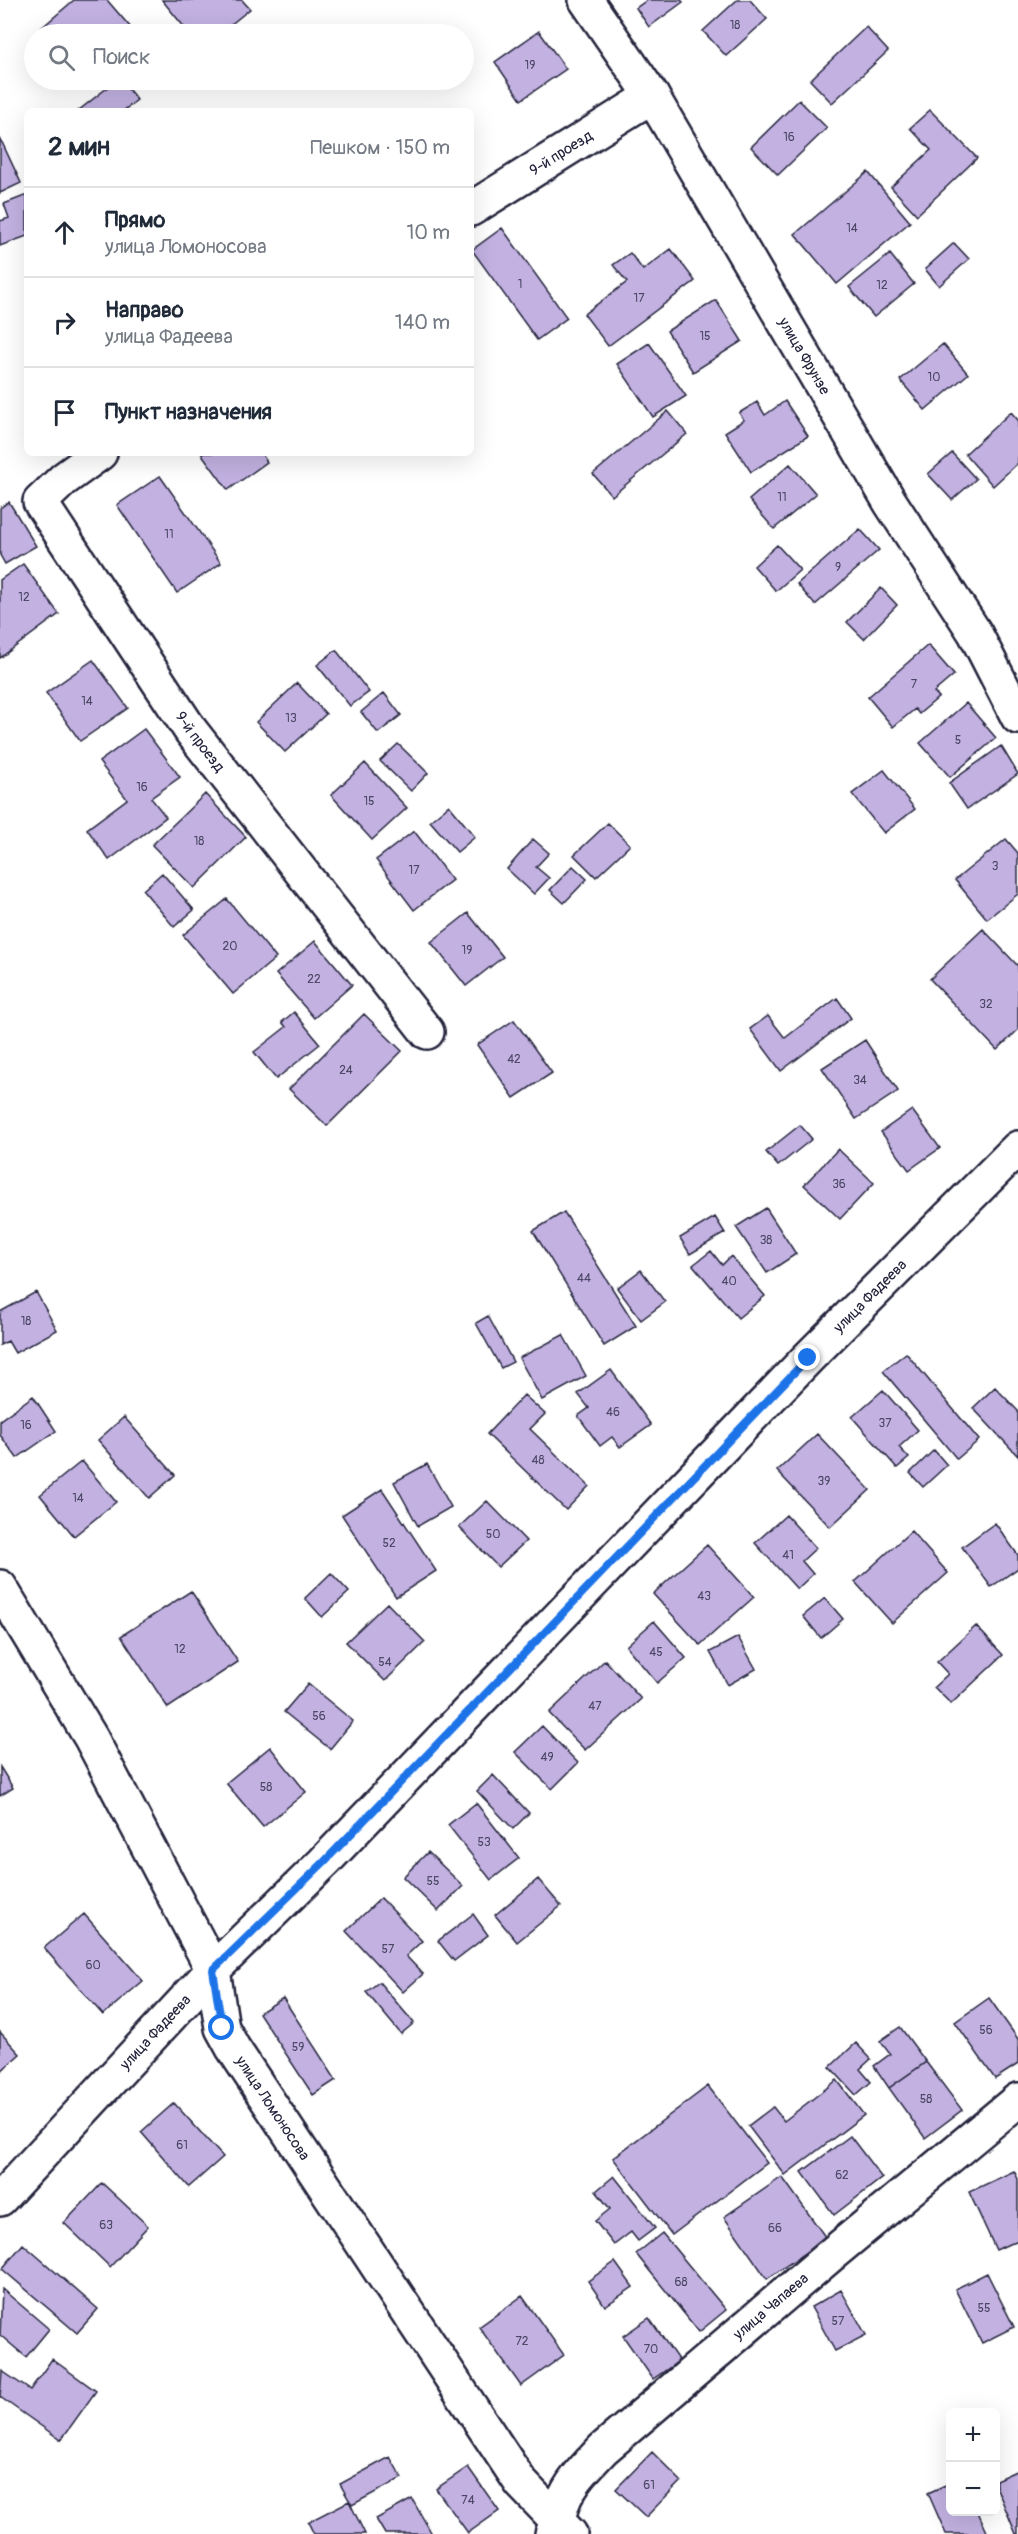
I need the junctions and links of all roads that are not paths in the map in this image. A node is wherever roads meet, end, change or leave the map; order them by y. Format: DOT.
graph roads {
  1 [pos="586,0"];
  2 [pos="652,96"];
  3 [pos="474,207"];
  4 [pos="96,456"];
  5 [pos="1018,717"];
  6 [pos="427,1032"];
  7 [pos="1018,1148"];
  8 [pos="0,1587"];
  9 [pos="213,1970"];
  10 [pos="1018,2100"];
  11 [pos="0,2199"];
  12 [pos="560,2530"];
  1 -- 2 [label="street, улица Фрунзе"];
  2 -- 3 [label="street, 9-й проезд"];
  2 -- 5 [label="street, улица Фрунзе"];
  4 -- 6 [label="street, 9-й проезд"];
  7 -- 9 [label="street, улица Фадеева"];
  8 -- 9 [label="street, улица Ломоносова"];
  9 -- 11 [label="street, улица Фадеева"];
  9 -- 12 [label="street, улица Ломоносова"];
  10 -- 12 [label="street, улица Чапаева"];
}
